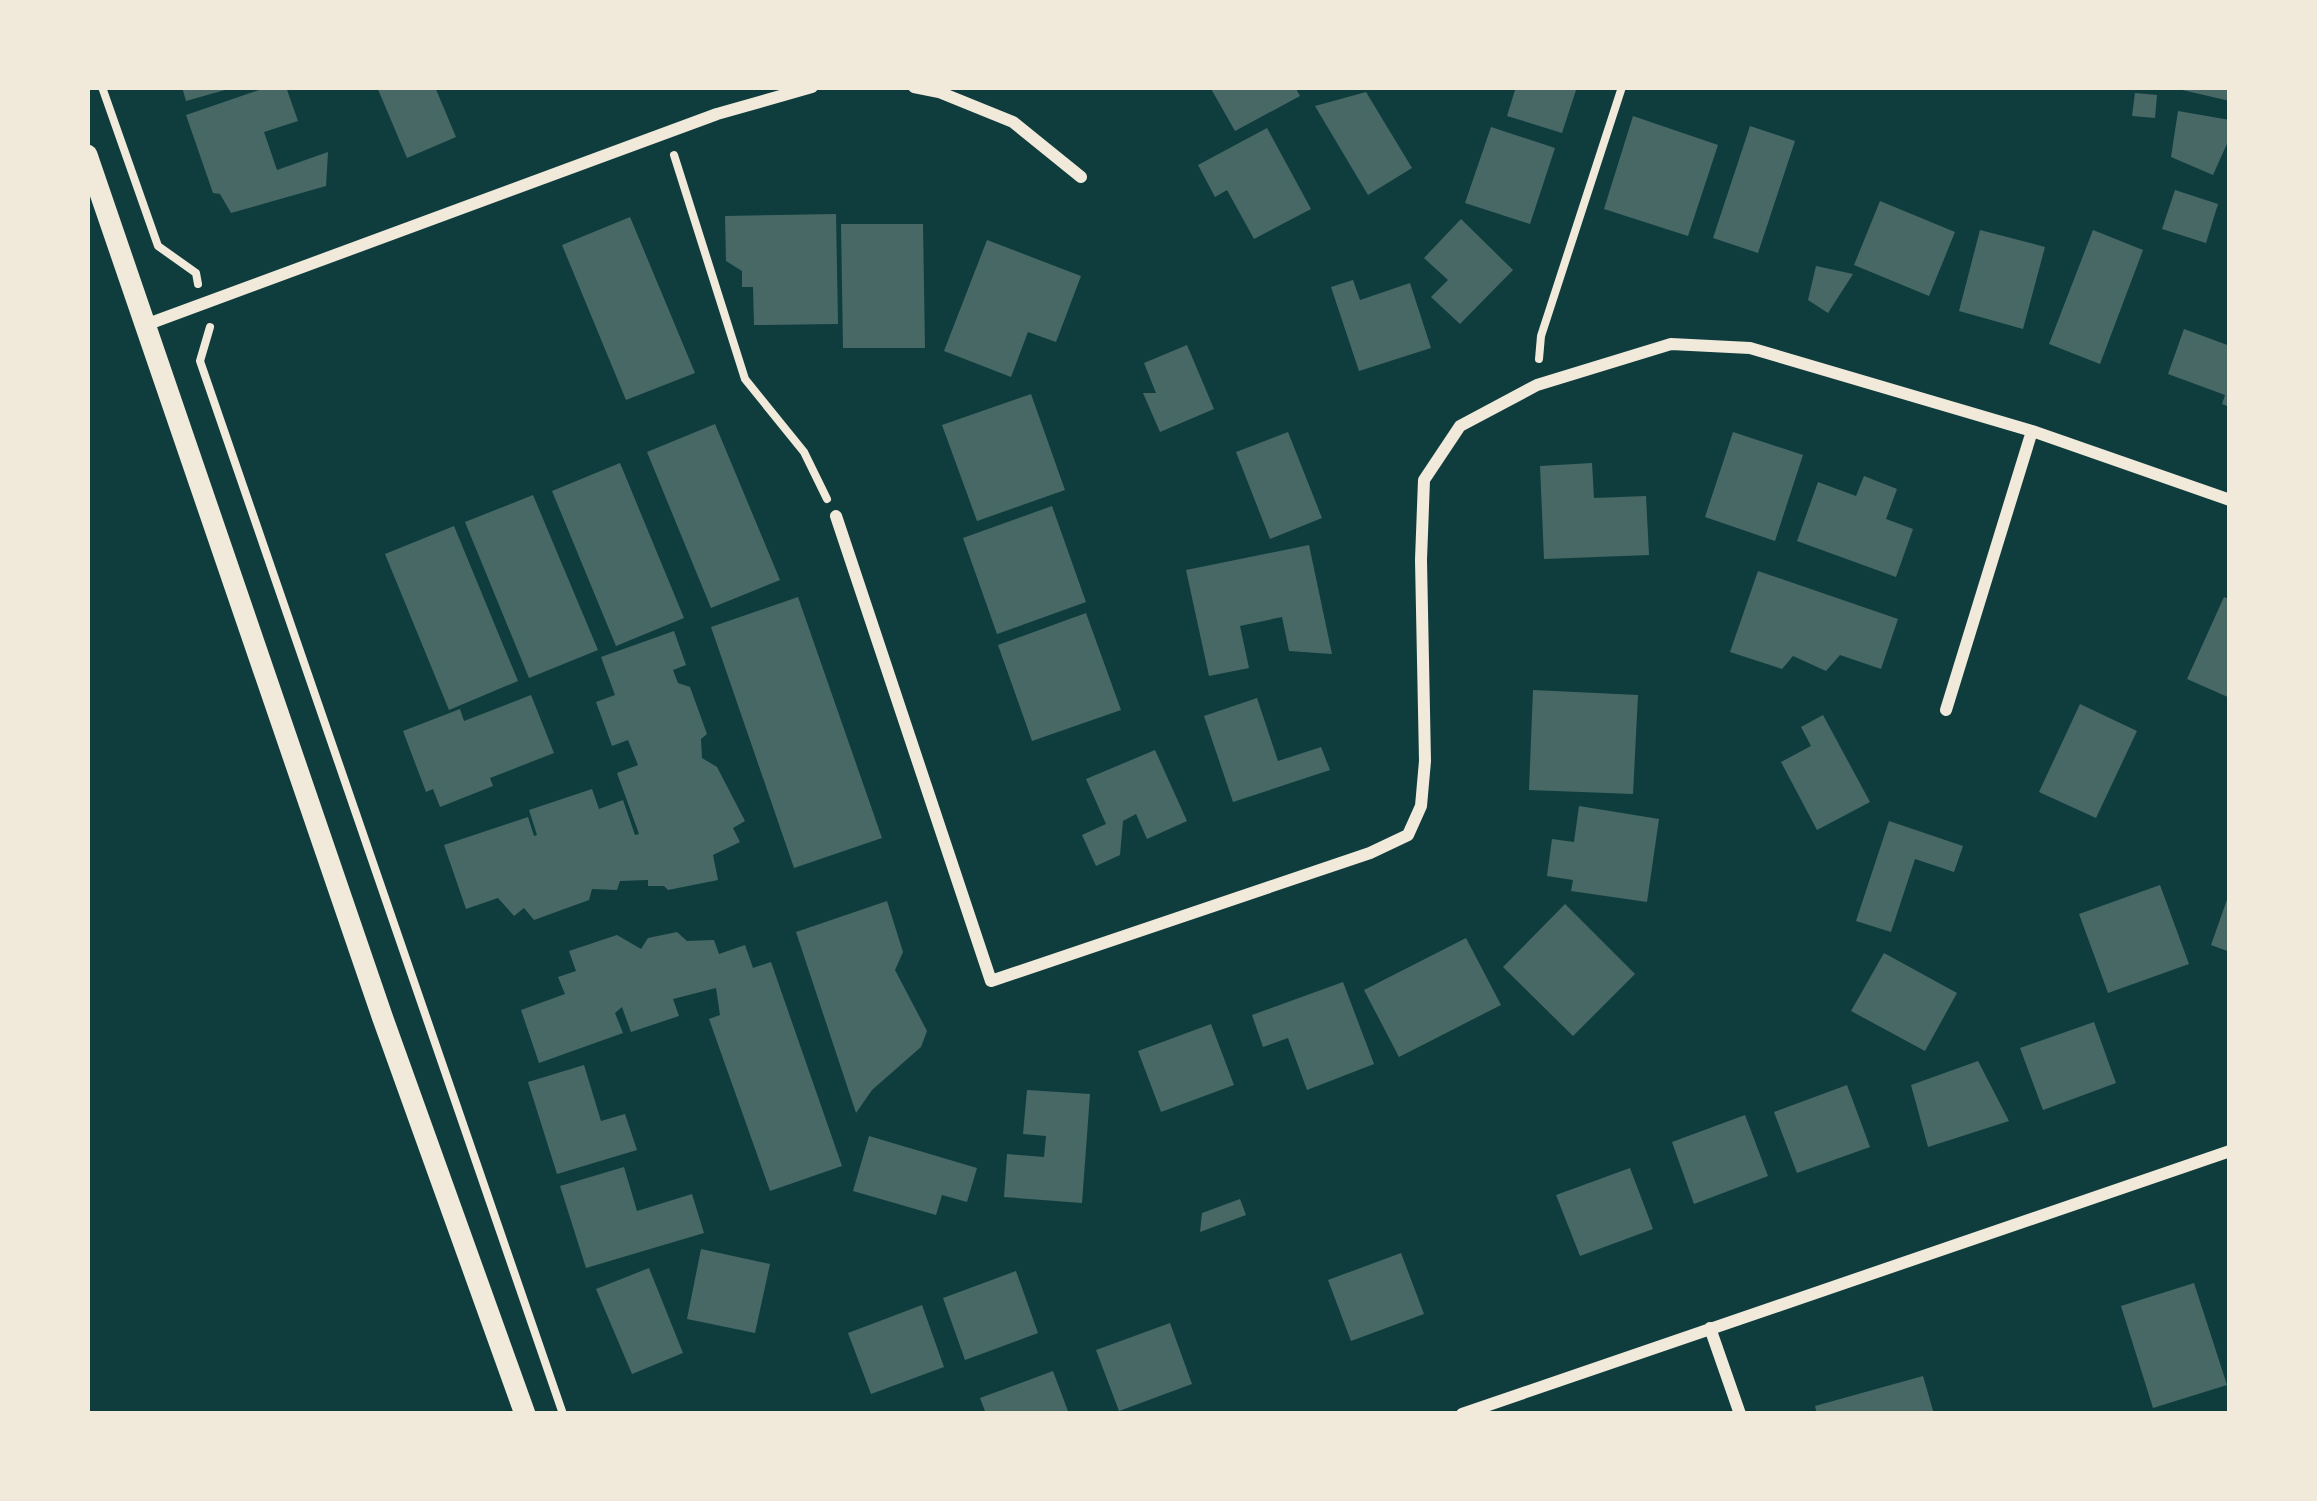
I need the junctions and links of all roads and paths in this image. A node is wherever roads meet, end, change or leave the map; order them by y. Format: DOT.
graph roads {
  1 [pos="102,87"];
  2 [pos="812,87"];
  3 [pos="914,87"];
  4 [pos="1622,87"];
  5 [pos="667,134"];
  6 [pos="87,155"];
  7 [pos="1081,177"];
  8 [pos="203,303"];
  9 [pos="148,324"];
  10 [pos="1537,385"];
  11 [pos="2032,430"];
  12 [pos="2230,500"];
  13 [pos="836,516"];
  14 [pos="1946,710"];
  15 [pos="2230,1151"];
  16 [pos="1711,1328"];
  17 [pos="525,1414"];
  18 [pos="562,1414"];
  19 [pos="1462,1414"];
  20 [pos="1739,1414"];
  1 -- 8 [label="path"];
  2 -- 5 [label="street"];
  3 -- 7 [label="street"];
  4 -- 10 [label="path"];
  5 -- 8 [label="street"];
  5 -- 13 [label="path"];
  6 -- 9 [label="street"];
  8 -- 9 [label="street"];
  8 -- 18 [label="path"];
  9 -- 17 [label="street"];
  10 -- 11 [label="street"];
  10 -- 13 [label="street"];
  11 -- 12 [label="street"];
  11 -- 14 [label="street"];
  15 -- 16 [label="street"];
  16 -- 19 [label="street"];
  16 -- 20 [label="street"];
}
